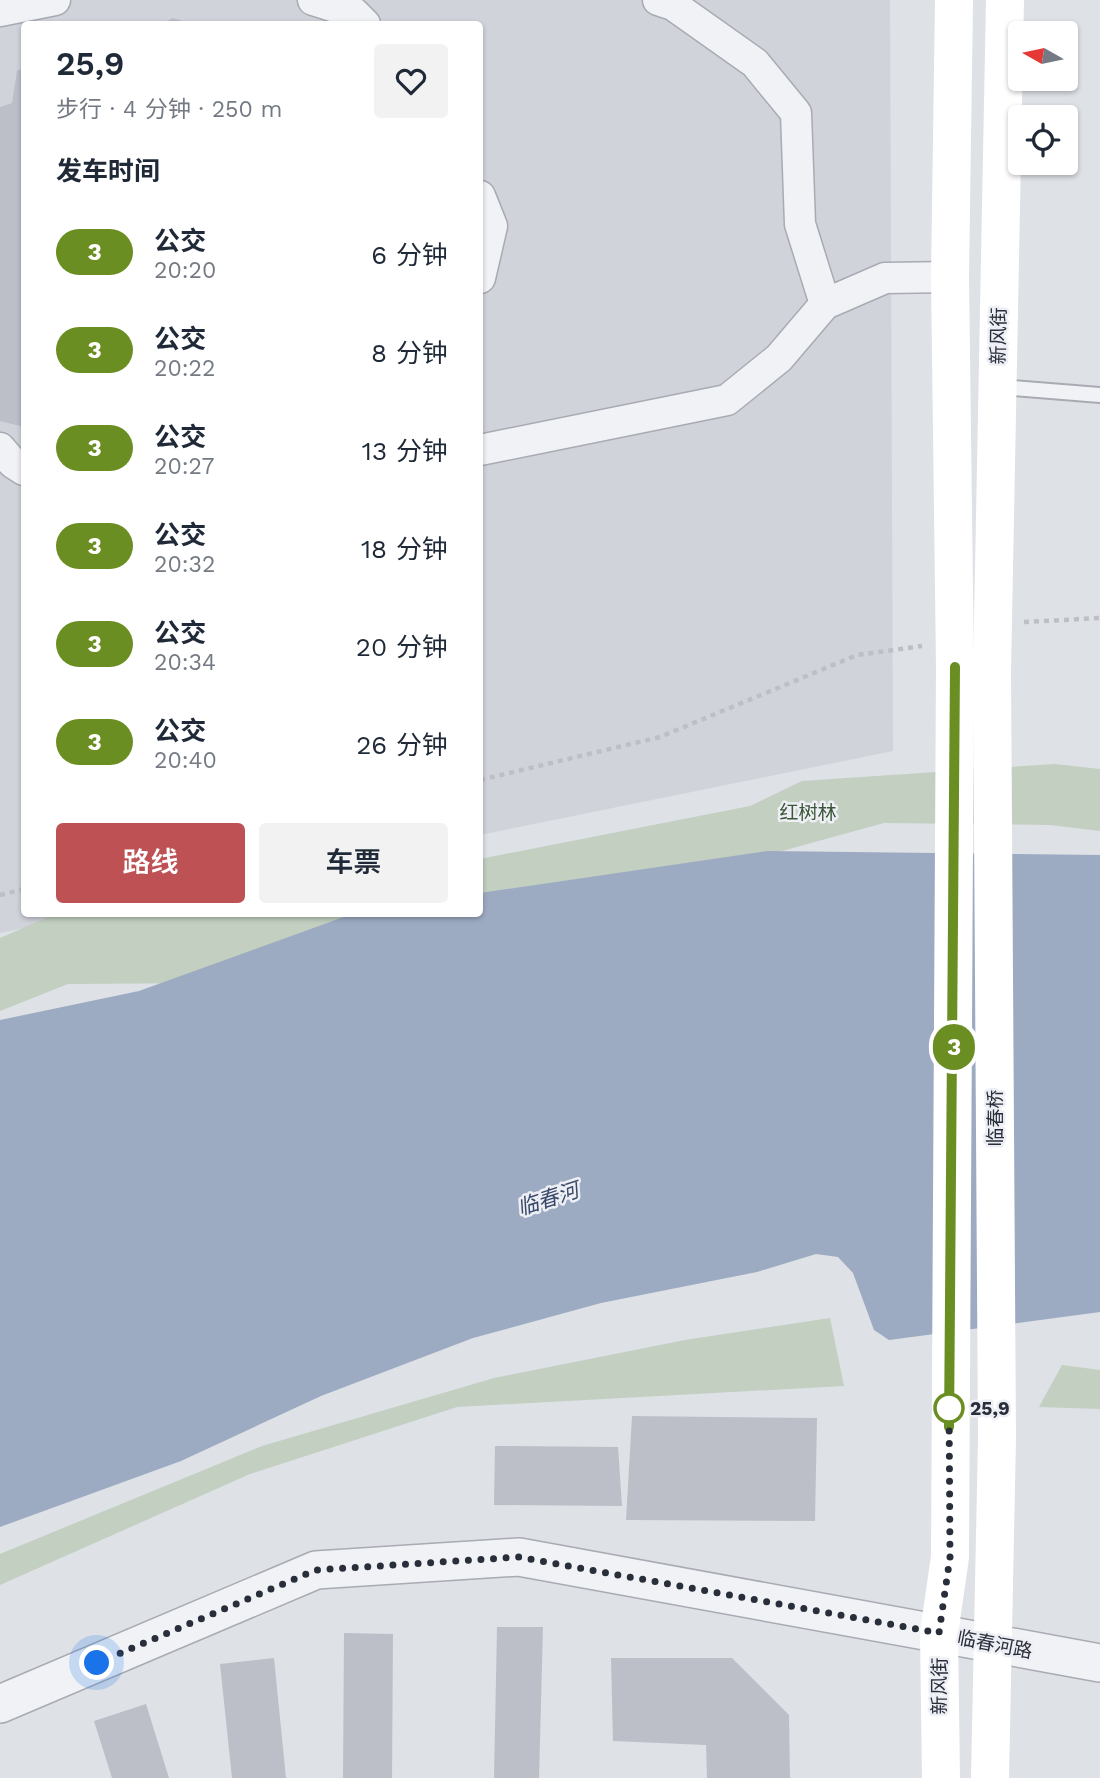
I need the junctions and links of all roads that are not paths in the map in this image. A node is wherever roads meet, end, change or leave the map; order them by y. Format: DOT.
graph roads {
  1 [pos="55,0"];
  2 [pos="313,0"];
  3 [pos="658,0"];
  4 [pos="954,0"];
  5 [pos="1005,0"];
  6 [pos="0,11"];
  7 [pos="362,21"];
  8 [pos="483,204"];
  9 [pos="483,265"];
  10 [pos="950,277"];
  11 [pos="825,304"];
  12 [pos="997,387"];
  13 [pos="1100,395"];
  14 [pos="0,448"];
  15 [pos="483,449"];
  16 [pos="21,468"];
  17 [pos="967,660"];
  18 [pos="939,1633"];
  19 [pos="991,1642"];
  20 [pos="1100,1662"];
  21 [pos="0,1704"];
  22 [pos="940,1778"];
  23 [pos="990,1778"];
  1 -- 6 [label="street"];
  2 -- 7 [label="street"];
  3 -- 11 [label="street"];
  4 -- 10 [label="main road"];
  5 -- 12 [label="main road, 新风街"];
  8 -- 9 [label="street"];
  10 -- 11 [label="street"];
  10 -- 17 [label="main road"];
  11 -- 15 [label="street"];
  12 -- 13 [label="lane"];
  12 -- 17 [label="main road, 新风街"];
  14 -- 16 [label="street"];
  17 -- 18 [label="main road, 新风街"];
  17 -- 19 [label="main road, 临春桥"];
  18 -- 19 [label="street, 临春河路"];
  18 -- 21 [label="street, 临春河路"];
  18 -- 22 [label="main road, 新风街"];
  19 -- 20 [label="street, 临春河路"];
  19 -- 23 [label="main road"];
}
